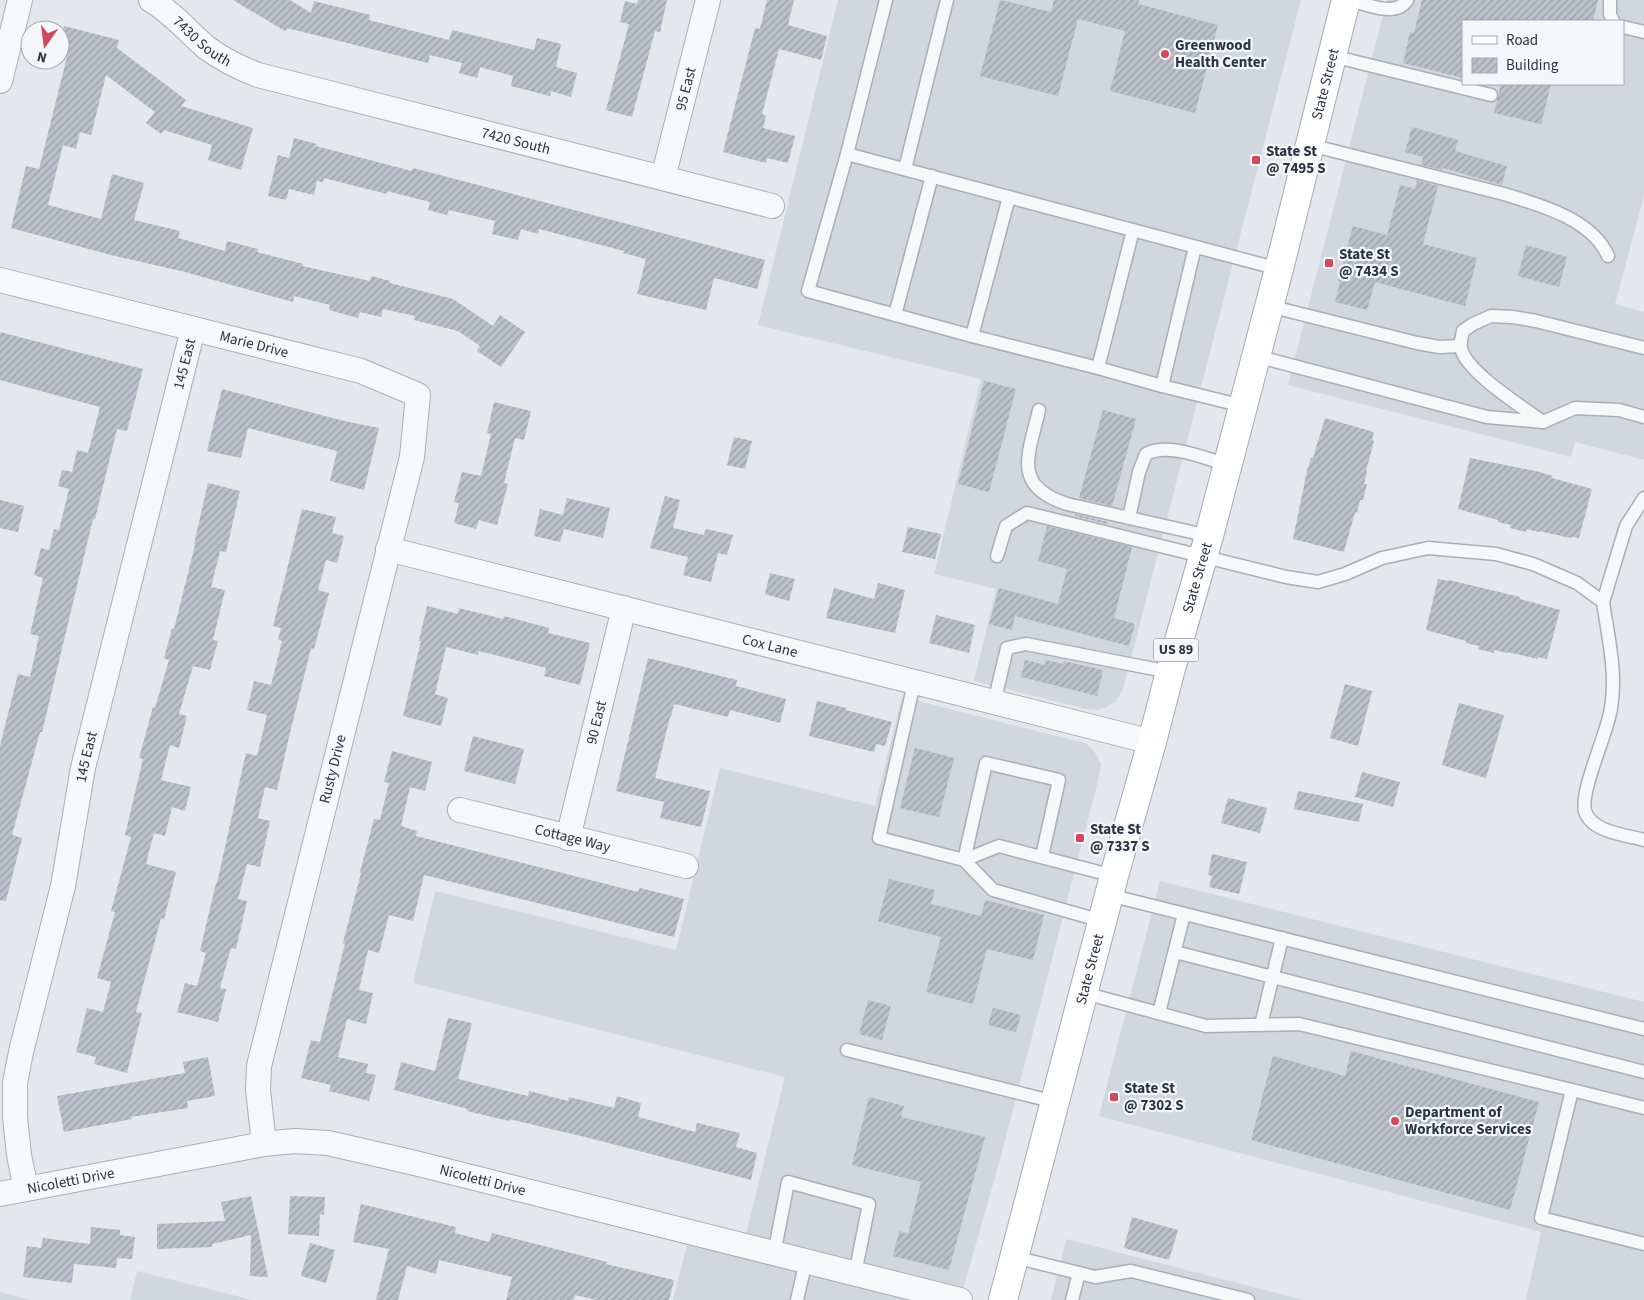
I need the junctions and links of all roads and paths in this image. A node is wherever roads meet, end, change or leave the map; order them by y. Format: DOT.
graph roads {
  1 [pos="20,0"];
  2 [pos="151,0"];
  3 [pos="708,0"];
  4 [pos="886,0"];
  5 [pos="947,0"];
  6 [pos="1348,0"];
  7 [pos="1407,0"];
  8 [pos="1610,0"];
  9 [pos="1613,20"];
  10 [pos="1624,27"];
  11 [pos="1644,32"];
  12 [pos="1332,56"];
  13 [pos="258,75"];
  14 [pos="0,81"];
  15 [pos="1491,95"];
  16 [pos="1310,145"];
  17 [pos="847,154"];
  18 [pos="905,169"];
  19 [pos="932,176"];
  20 [pos="663,178"];
  21 [pos="1010,197"];
  22 [pos="772,206"];
  23 [pos="1132,230"];
  24 [pos="1195,247"];
  25 [pos="1608,256"];
  26 [pos="1279,269"];
  27 [pos="0,280"];
  28 [pos="1269,306"];
  29 [pos="895,315"];
  30 [pos="193,329"];
  31 [pos="972,336"];
  32 [pos="1460,346"];
  33 [pos="1644,348"];
  34 [pos="1256,356"];
  35 [pos="1098,368"];
  36 [pos="1162,386"];
  37 [pos="418,395"];
  38 [pos="1243,406"];
  39 [pos="1039,410"];
  40 [pos="1644,417"];
  41 [pos="1543,422"];
  42 [pos="1228,465"];
  43 [pos="1644,498"];
  44 [pos="1129,518"];
  45 [pos="1206,546"];
  46 [pos="388,549"];
  47 [pos="997,556"];
  48 [pos="1603,602"];
  49 [pos="624,608"];
  50 [pos="1170,672"];
  51 [pos="914,683"];
  52 [pos="994,702"];
  53 [pos="1152,742"];
  54 [pos="460,810"];
  55 [pos="568,838"];
  56 [pos="1644,840"];
  57 [pos="1042,856"];
  58 [pos="964,860"];
  59 [pos="686,866"];
  60 [pos="1112,885"];
  61 [pos="1184,914"];
  62 [pos="1102,921"];
  63 [pos="1282,938"];
  64 [pos="1175,952"];
  65 [pos="1272,977"];
  66 [pos="1084,993"];
  67 [pos="1159,1013"];
  68 [pos="1261,1025"];
  69 [pos="1644,1029"];
  70 [pos="847,1050"];
  71 [pos="1644,1072"];
  72 [pos="1572,1090"];
  73 [pos="1055,1102"];
  74 [pos="1644,1108"];
  75 [pos="264,1144"];
  76 [pos="26,1189"];
  77 [pos="0,1194"];
  78 [pos="1644,1244"];
  79 [pos="774,1254"];
  80 [pos="1014,1257"];
  81 [pos="806,1262"];
  82 [pos="1078,1273"];
  83 [pos="855,1274"];
  84 [pos="797,1300"];
  85 [pos="960,1300"];
  86 [pos="1003,1300"];
  87 [pos="1072,1300"];
  88 [pos="1248,1300"];
  1 -- 14 [label="street"];
  2 -- 13 [label="street, 7430 South"];
  3 -- 20 [label="street, 95 East"];
  4 -- 17 [label="lane"];
  5 -- 18 [label="lane"];
  6 -- 7 [label="lane"];
  6 -- 12 [label="main road, State Street / US 89"];
  8 -- 9 [label="lane"];
  10 -- 11 [label="lane"];
  12 -- 15 [label="lane"];
  12 -- 16 [label="main road, State Street / US 89"];
  13 -- 20 [label="street, 7420 South"];
  16 -- 25 [label="lane"];
  16 -- 26 [label="main road, State Street / US 89"];
  17 -- 18 [label="lane"];
  17 -- 29 [label="lane"];
  18 -- 19 [label="lane"];
  19 -- 21 [label="lane"];
  19 -- 29 [label="lane"];
  20 -- 22 [label="street, 7420 South"];
  21 -- 23 [label="lane"];
  21 -- 31 [label="lane"];
  23 -- 24 [label="lane"];
  23 -- 35 [label="lane"];
  24 -- 26 [label="lane"];
  24 -- 36 [label="lane"];
  26 -- 28 [label="main road, State Street / US 89"];
  27 -- 30 [label="street, Marie Drive"];
  28 -- 32 [label="lane"];
  28 -- 34 [label="main road, State Street / US 89"];
  29 -- 31 [label="lane"];
  30 -- 37 [label="street, Marie Drive"];
  30 -- 76 [label="street, 145 East"];
  31 -- 35 [label="lane"];
  32 -- 33 [label="lane"];
  32 -- 41 [label="lane"];
  34 -- 38 [label="main road, State Street / US 89"];
  34 -- 41 [label="lane"];
  35 -- 36 [label="lane"];
  36 -- 38 [label="lane"];
  37 -- 46 [label="street, Rusty Drive"];
  38 -- 42 [label="main road, State Street / US 89"];
  39 -- 44 [label="lane"];
  40 -- 41 [label="lane"];
  42 -- 44 [label="lane"];
  42 -- 45 [label="main road, State Street / US 89"];
  43 -- 48 [label="lane"];
  44 -- 45 [label="lane"];
  45 -- 47 [label="lane"];
  45 -- 48 [label="lane"];
  45 -- 50 [label="main road, State Street / US 89"];
  46 -- 49 [label="street, Cox Lane"];
  46 -- 75 [label="street, Rusty Drive"];
  48 -- 56 [label="lane"];
  49 -- 51 [label="street, Cox Lane"];
  49 -- 55 [label="street, 90 East"];
  50 -- 52 [label="lane"];
  50 -- 53 [label="main road, State Street / US 89"];
  51 -- 52 [label="street, Cox Lane"];
  51 -- 58 [label="lane"];
  52 -- 53 [label="street, Cox Lane"];
  53 -- 60 [label="main road, State Street / US 89"];
  54 -- 55 [label="street, Cottage Way"];
  55 -- 59 [label="street, Cottage Way"];
  57 -- 58 [label="lane"];
  57 -- 58 [label="lane"];
  57 -- 60 [label="lane"];
  58 -- 62 [label="lane"];
  60 -- 61 [label="lane"];
  60 -- 62 [label="main road, State Street / US 89"];
  61 -- 63 [label="lane"];
  61 -- 64 [label="lane"];
  62 -- 66 [label="main road, State Street / US 89"];
  63 -- 65 [label="lane"];
  63 -- 69 [label="lane"];
  64 -- 65 [label="lane"];
  64 -- 67 [label="lane"];
  65 -- 68 [label="lane"];
  65 -- 71 [label="lane"];
  66 -- 67 [label="lane"];
  66 -- 73 [label="main road, State Street / US 89"];
  67 -- 68 [label="lane"];
  68 -- 72 [label="lane"];
  70 -- 73 [label="lane"];
  72 -- 74 [label="lane"];
  72 -- 78 [label="lane"];
  73 -- 80 [label="main road, State Street / US 89"];
  75 -- 76 [label="street, Nicoletti Drive"];
  75 -- 79 [label="street, Nicoletti Drive"];
  76 -- 77 [label="street, Nicoletti Drive"];
  79 -- 81 [label="street, Nicoletti Drive"];
  79 -- 83 [label="lane"];
  80 -- 82 [label="lane"];
  80 -- 86 [label="main road, State Street / US 89"];
  81 -- 83 [label="street, Nicoletti Drive"];
  81 -- 84 [label="lane"];
  82 -- 87 [label="lane"];
  82 -- 88 [label="lane"];
  83 -- 85 [label="street, Nicoletti Drive"];
}
